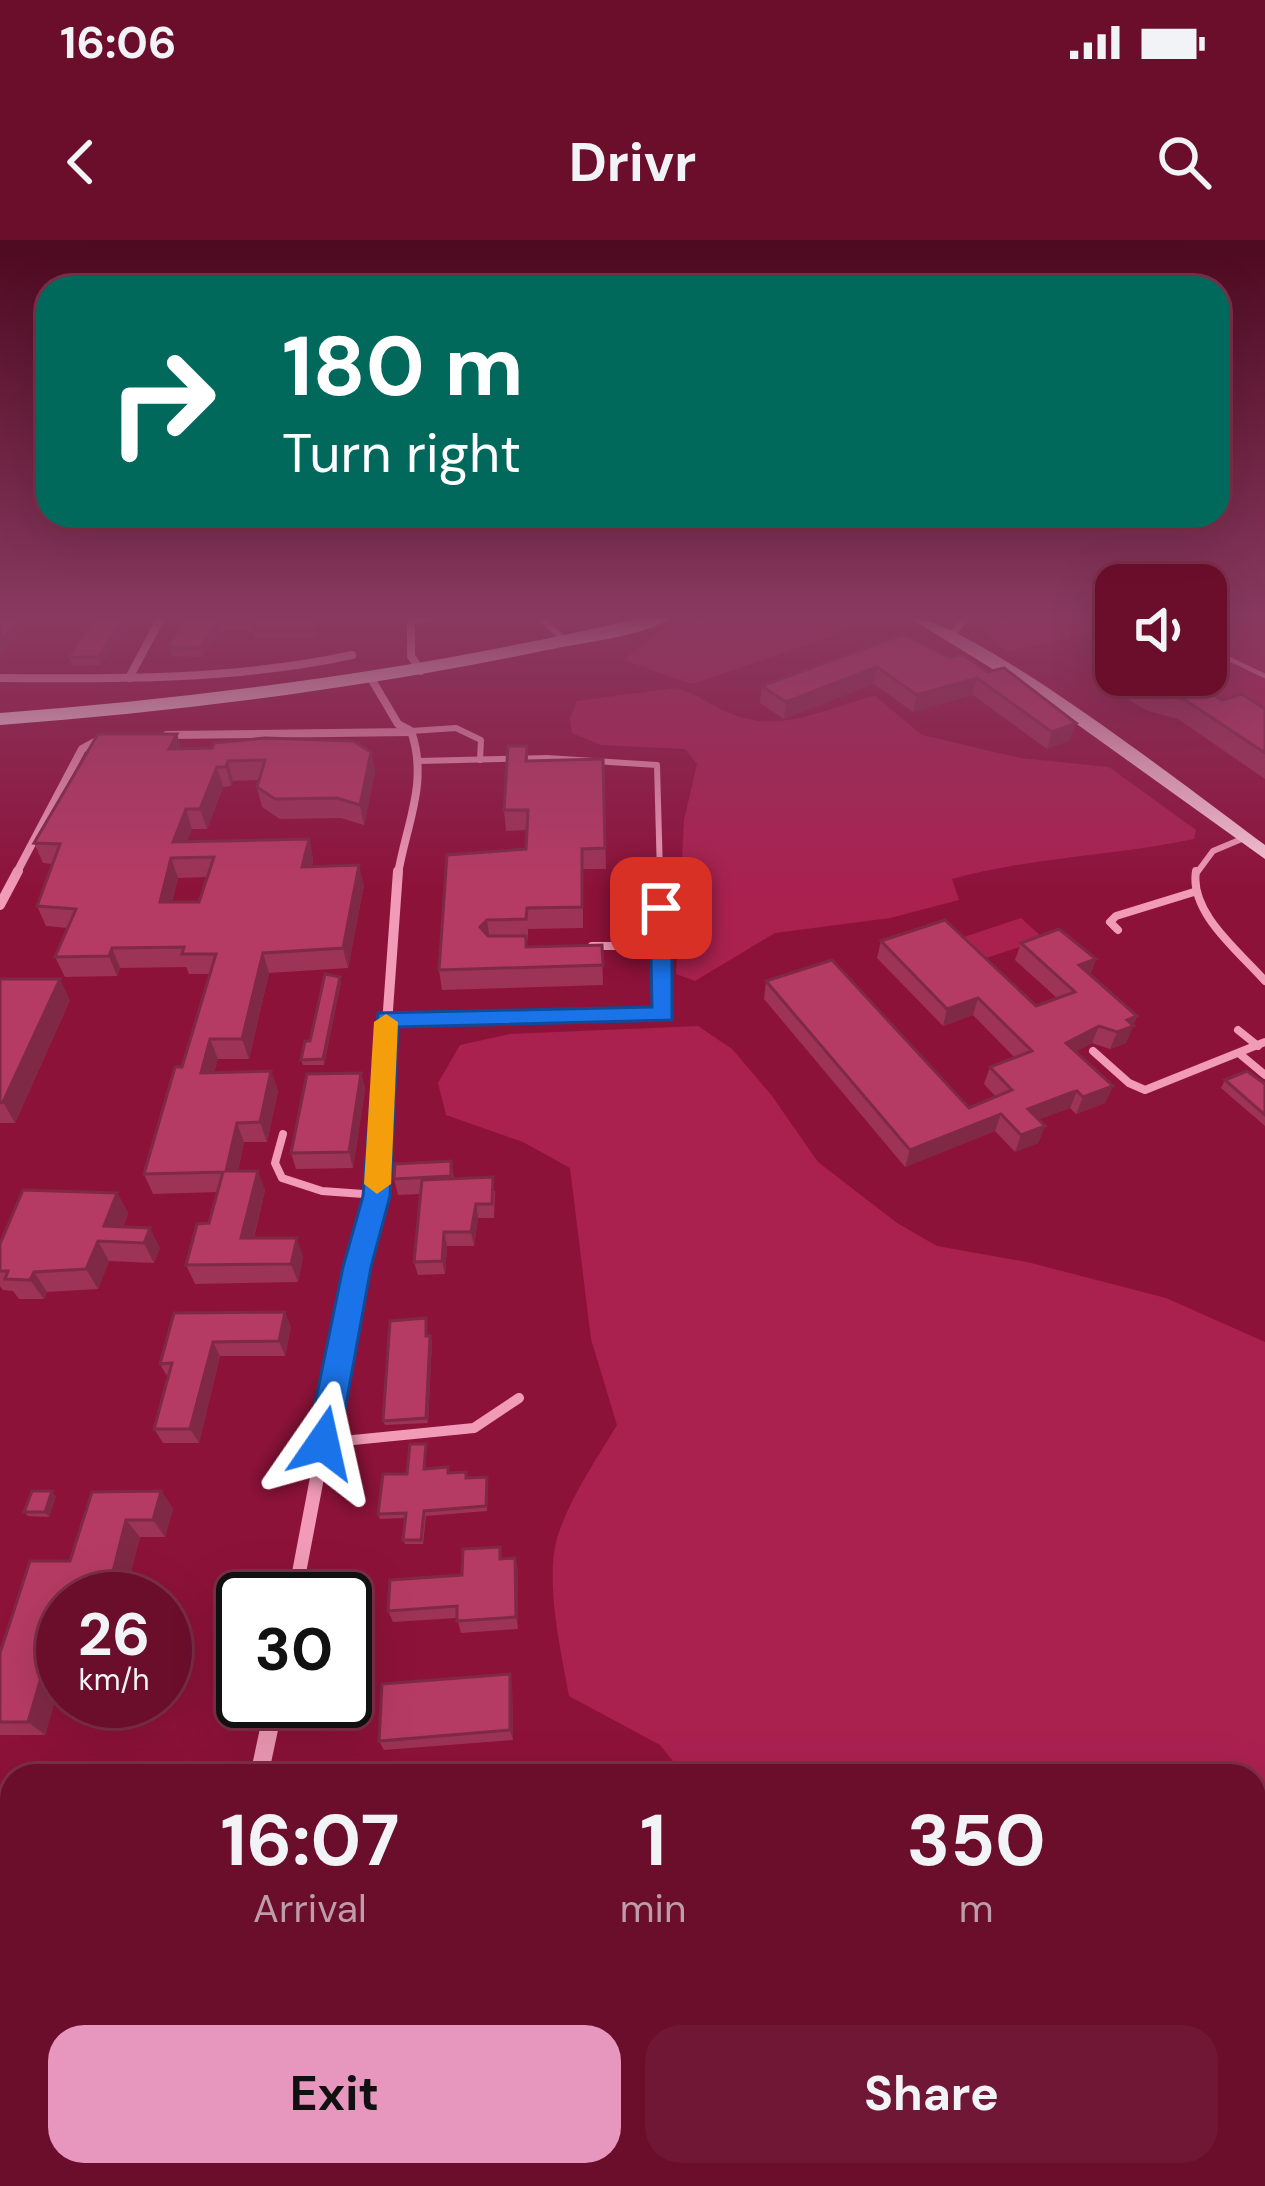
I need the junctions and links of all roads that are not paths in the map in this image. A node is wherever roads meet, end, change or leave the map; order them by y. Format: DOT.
graph roads {
  1 [pos="126,709"];
  2 [pos="389,709"];
  3 [pos="1063,709"];
  4 [pos="0,719"];
  5 [pos="411,731"];
  6 [pos="119,734"];
  7 [pos="143,735"];
  8 [pos="480,760"];
  9 [pos="418,761"];
  10 [pos="1244,838"];
  11 [pos="1265,854"];
  12 [pos="1194,892"];
  13 [pos="0,905"];
  14 [pos="1118,930"];
  15 [pos="662,946"];
  16 [pos="577,947"];
  17 [pos="1265,981"];
  18 [pos="386,1019"];
  19 [pos="1238,1030"];
  20 [pos="1262,1044"];
  21 [pos="1093,1051"];
  22 [pos="1241,1055"];
  23 [pos="1265,1075"];
  24 [pos="283,1134"];
  25 [pos="377,1196"];
  26 [pos="519,1398"];
  27 [pos="323,1443"];
  28 [pos="299,1572"];
  29 [pos="269,1728"];
  30 [pos="262,1764"];
  1 -- 4 [label="main road"];
  2 -- 5 [label="street"];
  3 -- 10 [label="main road"];
  5 -- 7 [label="street"];
  5 -- 8 [label="lane"];
  5 -- 9 [label="street"];
  6 -- 13 [label="street"];
  8 -- 9 [label="lane"];
  8 -- 15 [label="lane"];
  9 -- 18 [label="street"];
  10 -- 11 [label="main road"];
  10 -- 12 [label="lane"];
  12 -- 14 [label="lane"];
  12 -- 17 [label="lane"];
  15 -- 16 [label="lane"];
  15 -- 18 [label="lane"];
  18 -- 25 [label="street"];
  19 -- 20 [label="lane"];
  20 -- 22 [label="lane"];
  21 -- 22 [label="lane"];
  22 -- 23 [label="lane"];
  24 -- 25 [label="lane"];
  25 -- 27 [label="street"];
  26 -- 27 [label="lane"];
  27 -- 28 [label="street"];
  29 -- 30 [label="street"];
}
